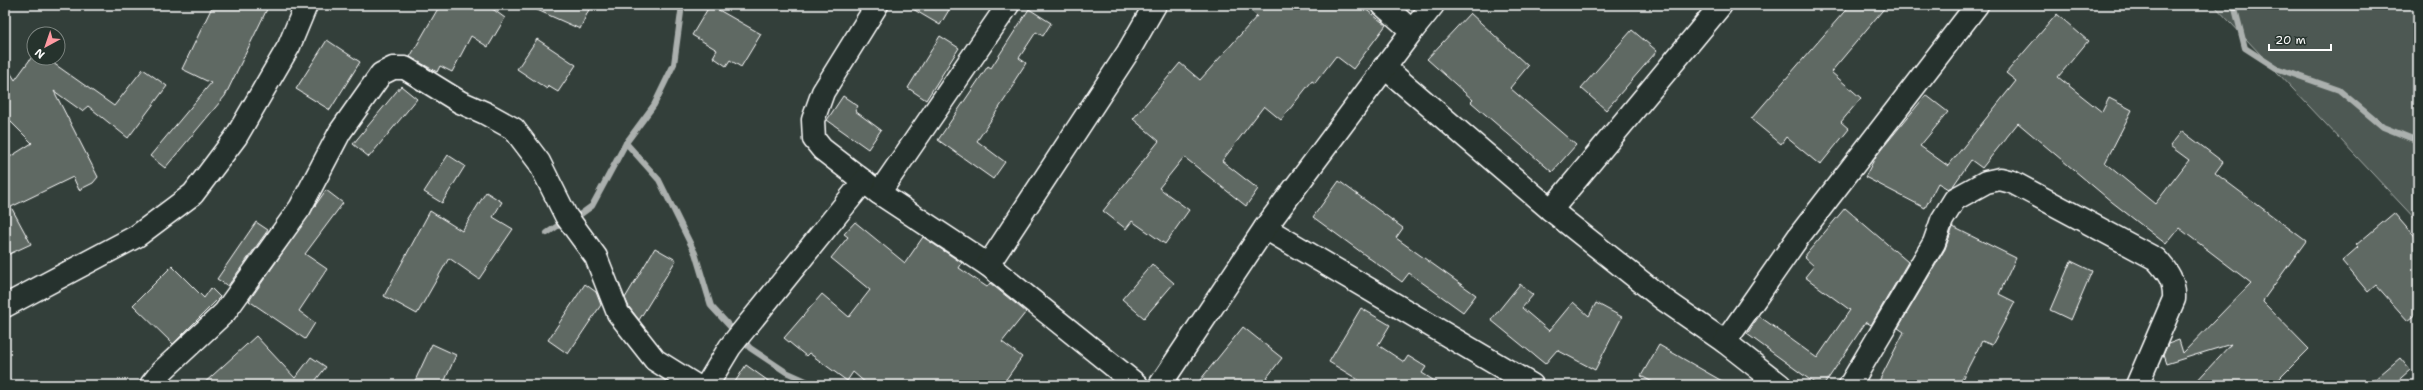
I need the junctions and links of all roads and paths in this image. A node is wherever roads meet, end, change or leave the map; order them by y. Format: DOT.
graph roads {
  1 [pos="306,5"];
  2 [pos="877,5"];
  3 [pos="1008,5"];
  4 [pos="1155,5"];
  5 [pos="1383,5"];
  6 [pos="1433,5"];
  7 [pos="1721,5"];
  8 [pos="1977,5"];
  9 [pos="1412,31"];
  10 [pos="1384,67"];
  11 [pos="872,187"];
  12 [pos="1550,210"];
  13 [pos="1265,228"];
  14 [pos="988,265"];
  15 [pos="5,306"];
  16 [pos="1724,342"];
  17 [pos="151,385"];
  18 [pos="695,385"];
  19 [pos="707,385"];
  20 [pos="1137,385"];
  21 [pos="1160,385"];
  22 [pos="1532,385"];
  23 [pos="1780,385"];
  24 [pos="1850,385"];
  25 [pos="2137,385"];
  1 -- 15 [label="street"];
  2 -- 11 [label="street"];
  3 -- 11 [label="street"];
  4 -- 14 [label="street"];
  5 -- 9 [label="street"];
  6 -- 9 [label="street"];
  7 -- 12 [label="street"];
  8 -- 16 [label="street"];
  9 -- 10 [label="street"];
  10 -- 12 [label="street"];
  10 -- 13 [label="street"];
  11 -- 14 [label="street"];
  11 -- 19 [label="street"];
  12 -- 16 [label="street"];
  13 -- 21 [label="street"];
  13 -- 22 [label="street"];
  14 -- 20 [label="street"];
  16 -- 23 [label="street"];
  17 -- 18 [label="street"];
  24 -- 25 [label="street"];
}
